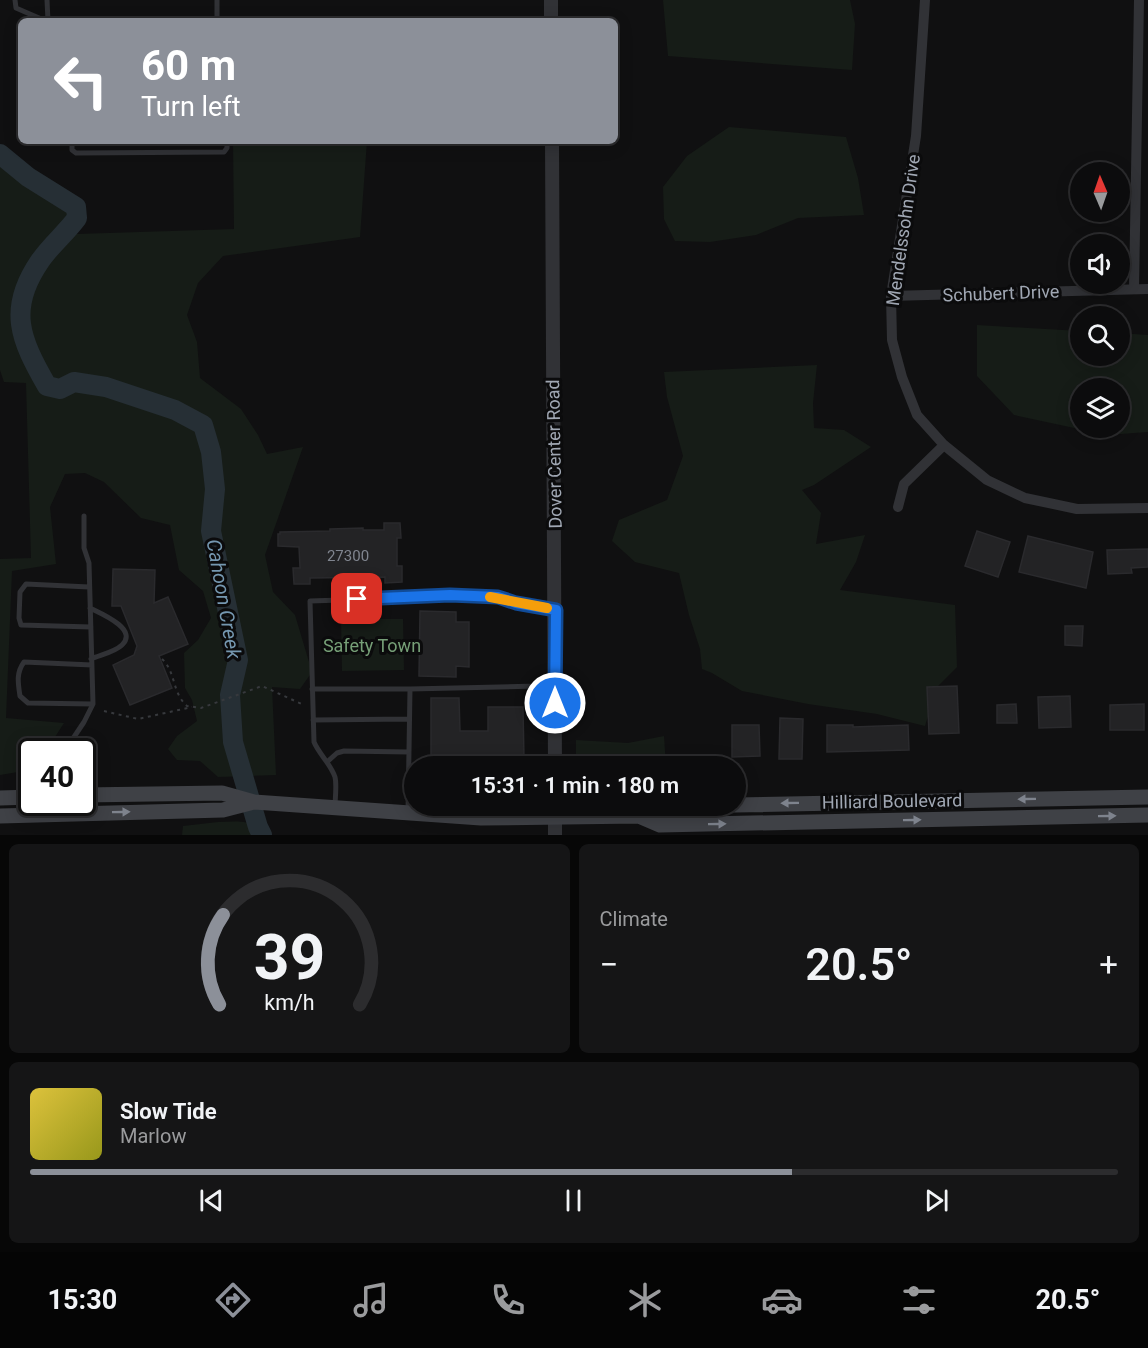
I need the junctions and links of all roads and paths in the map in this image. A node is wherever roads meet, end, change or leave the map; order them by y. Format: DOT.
graph roads {
  1 [pos="15,0"];
  2 [pos="47,0"];
  3 [pos="217,0"];
  4 [pos="551,0"];
  5 [pos="925,0"];
  6 [pos="1139,0"];
  7 [pos="40,18"];
  8 [pos="47,18"];
  9 [pos="217,18"];
  10 [pos="551,18"];
  11 [pos="72,144"];
  12 [pos="227,144"];
  13 [pos="552,144"];
  14 [pos="1134,289"];
  15 [pos="1148,289"];
  16 [pos="891,296"];
  17 [pos="944,445"];
  18 [pos="897,507"];
  19 [pos="1148,508"];
  20 [pos="84,516"];
  21 [pos="89,587"];
  22 [pos="90,608"];
  23 [pos="556,610"];
  24 [pos="90,627"];
  25 [pos="162,659"];
  26 [pos="91,662"];
  27 [pos="555,681"];
  28 [pos="312,689"];
  29 [pos="410,689"];
  30 [pos="93,704"];
  31 [pos="192,707"];
  32 [pos="313,707"];
  33 [pos="104,711"];
  34 [pos="409,719"];
  35 [pos="313,720"];
  36 [pos="73,738"];
  37 [pos="409,752"];
  38 [pos="409,756"];
  39 [pos="555,756"];
  40 [pos="327,762"];
  41 [pos="96,795"];
  42 [pos="18,797"];
  43 [pos="1148,797"];
  44 [pos="0,798"];
  45 [pos="254,802"];
  46 [pos="746,805"];
  47 [pos="335,807"];
  48 [pos="96,808"];
  49 [pos="404,813"];
  50 [pos="18,814"];
  51 [pos="1148,815"];
  52 [pos="0,816"];
  53 [pos="452,816"];
  54 [pos="503,816"];
  55 [pos="555,816"];
  56 [pos="639,816"];
  57 [pos="555,835"];
  1 -- 7 [label="lane"];
  2 -- 8 [label="lane"];
  3 -- 9 [label="lane"];
  4 -- 10 [label="street"];
  5 -- 16 [label="street, Mendelssohn Drive"];
  6 -- 14 [label="street"];
  11 -- 12 [label="lane"];
  13 -- 23 [label="street, Dover Center Road"];
  14 -- 15 [label="street, Schubert Drive"];
  14 -- 16 [label="street, Schubert Drive"];
  16 -- 17 [label="street, Mendelssohn Drive"];
  17 -- 18 [label="street"];
  17 -- 19 [label="street, Mendelssohn Drive"];
  20 -- 21 [label="lane"];
  21 -- 22 [label="lane"];
  21 -- 24 [label="lane"];
  22 -- 24 [label="lane"];
  22 -- 26 [label="lane"];
  23 -- 27 [label="street, Dover Center Road"];
  23 -- 28 [label="lane"];
  24 -- 26 [label="lane"];
  25 -- 31 [label="path"];
  26 -- 30 [label="lane"];
  26 -- 30 [label="lane"];
  27 -- 29 [label="lane"];
  27 -- 39 [label="street, Dover Center Road"];
  28 -- 29 [label="lane"];
  28 -- 32 [label="lane"];
  29 -- 34 [label="lane"];
  30 -- 36 [label="lane"];
  31 -- 32 [label="path"];
  31 -- 33 [label="path"];
  32 -- 35 [label="lane"];
  34 -- 35 [label="lane"];
  34 -- 37 [label="lane"];
  35 -- 40 [label="lane"];
  37 -- 38 [label="lane"];
  37 -- 40 [label="lane"];
  40 -- 47 [label="lane"];
  41 -- 45 [label="main road, Hilliard Boulevard"];
  42 -- 44 [label="main road"];
  43 -- 46 [label="main road, Hilliard Boulevard, one-way"];
  45 -- 47 [label="main road, Hilliard Boulevard"];
  48 -- 45 [label="main road, Hilliard Boulevard, one-way"];
  47 -- 49 [label="main road, Hilliard Boulevard"];
  50 -- 52 [label="main road, Hilliard Boulevard"];
  56 -- 51 [label="main road, Hilliard Boulevard, one-way"];
  53 -- 54 [label="main road, Hilliard Boulevard"];
  55 -- 57 [label="street"];
}
